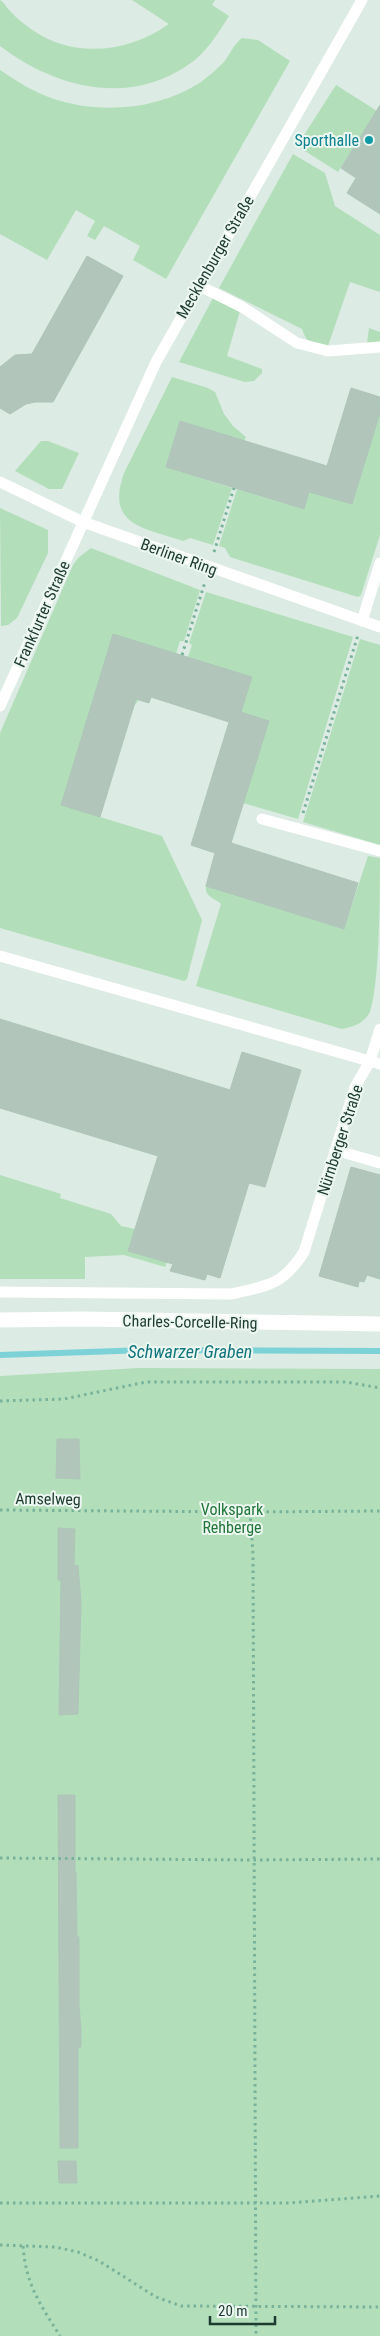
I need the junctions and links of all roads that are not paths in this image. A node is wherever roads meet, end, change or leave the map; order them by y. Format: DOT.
graph roads {
  1 [pos="362,0"];
  2 [pos="198,285"];
  3 [pos="380,347"];
  4 [pos="0,482"];
  5 [pos="83,522"];
  6 [pos="380,563"];
  7 [pos="362,621"];
  8 [pos="380,627"];
  9 [pos="0,706"];
  10 [pos="262,819"];
  11 [pos="380,851"];
  12 [pos="0,956"];
  13 [pos="380,1029"];
  14 [pos="375,1062"];
  15 [pos="335,1150"];
  16 [pos="380,1163"];
  17 [pos="0,1292"];
  18 [pos="0,1320"];
  19 [pos="380,1324"];
  1 -- 2 [label="lane, Mecklenburger Straße"];
  2 -- 3 [label="lane"];
  2 -- 5 [label="lane, Mecklenburger Straße"];
  4 -- 5 [label="lane, Berliner Ring"];
  5 -- 7 [label="lane, Berliner Ring"];
  5 -- 9 [label="lane, Frankfurter Straße"];
  6 -- 7 [label="lane"];
  7 -- 8 [label="lane, Berliner Ring"];
  10 -- 11 [label="lane"];
  12 -- 14 [label="lane"];
  13 -- 14 [label="lane, Nürnberger Straße"];
  14 -- 15 [label="lane, Nürnberger Straße"];
  15 -- 16 [label="lane"];
  15 -- 17 [label="lane, Nürnberger Straße"];
  18 -- 19 [label="street, Charles-Corcelle-Ring"];
}
